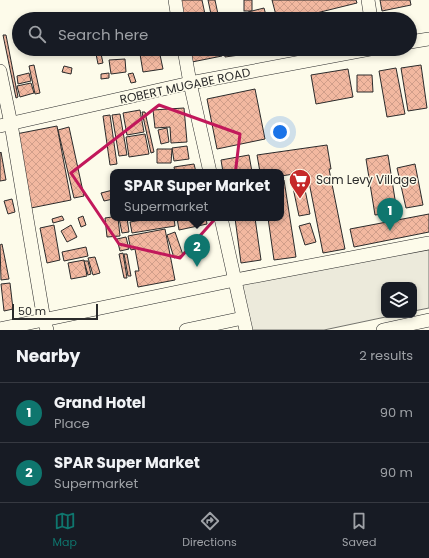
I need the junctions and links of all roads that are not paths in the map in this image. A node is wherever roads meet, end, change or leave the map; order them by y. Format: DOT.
graph roads {
  1 [pos="175,0"];
  2 [pos="368,0"];
  3 [pos="177,12"];
  4 [pos="371,12"];
  5 [pos="429,38"];
  6 [pos="417,41"];
  7 [pos="185,56"];
  8 [pos="333,56"];
  9 [pos="0,71"];
  10 [pos="190,83"];
  11 [pos="6,125"];
  12 [pos="209,169"];
  13 [pos="222,221"];
  14 [pos="429,243"];
  15 [pos="235,280"];
  16 [pos="429,320"];
  17 [pos="244,324"];
  18 [pos="45,325"];
  19 [pos="0,328"];
  20 [pos="186,330"];
  21 [pos="383,330"];
  1 -- 3 [label="street"];
  2 -- 4 [label="street"];
  5 -- 6 [label="street"];
  7 -- 10 [label="street"];
  8 -- 10 [label="street, ROBERT MUGABE ROAD"];
  9 -- 11 [label="street"];
  10 -- 11 [label="street, ROBERT MUGABE ROAD"];
  10 -- 12 [label="street"];
  11 -- 18 [label="street"];
  13 -- 15 [label="street"];
  14 -- 15 [label="street"];
  15 -- 17 [label="street"];
  15 -- 18 [label="street"];
  16 -- 21 [label="street"];
  17 -- 20 [label="street"];
  18 -- 19 [label="street"];
}
